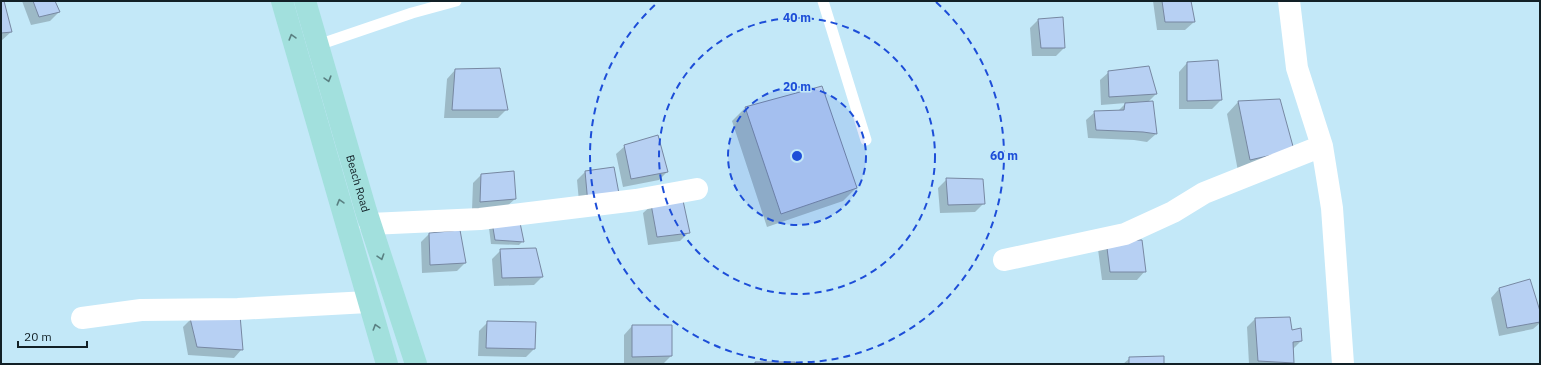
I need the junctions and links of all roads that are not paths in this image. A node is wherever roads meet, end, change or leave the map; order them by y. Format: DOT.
graph roads {
  1 [pos="282,1"];
  2 [pos="305,1"];
  3 [pos="456,1"];
  4 [pos="823,1"];
  5 [pos="1289,1"];
  6 [pos="318,45"];
  7 [pos="866,140"];
  8 [pos="1322,146"];
  9 [pos="697,189"];
  10 [pos="370,224"];
  11 [pos="1004,260"];
  12 [pos="368,302"];
  13 [pos="82,318"];
  14 [pos="387,364"];
  15 [pos="416,364"];
  16 [pos="1343,364"];
  12 -- 1 [label="main road, one-way"];
  2 -- 6 [label="main road, Beach Road"];
  3 -- 6 [label="lane"];
  4 -- 7 [label="lane"];
  5 -- 8 [label="street"];
  6 -- 10 [label="main road, Beach Road, one-way"];
  8 -- 11 [label="street"];
  8 -- 16 [label="street"];
  9 -- 10 [label="street"];
  10 -- 15 [label="main road, Beach Road, one-way"];
  12 -- 13 [label="street"];
  14 -- 12 [label="main road, one-way"];
}
